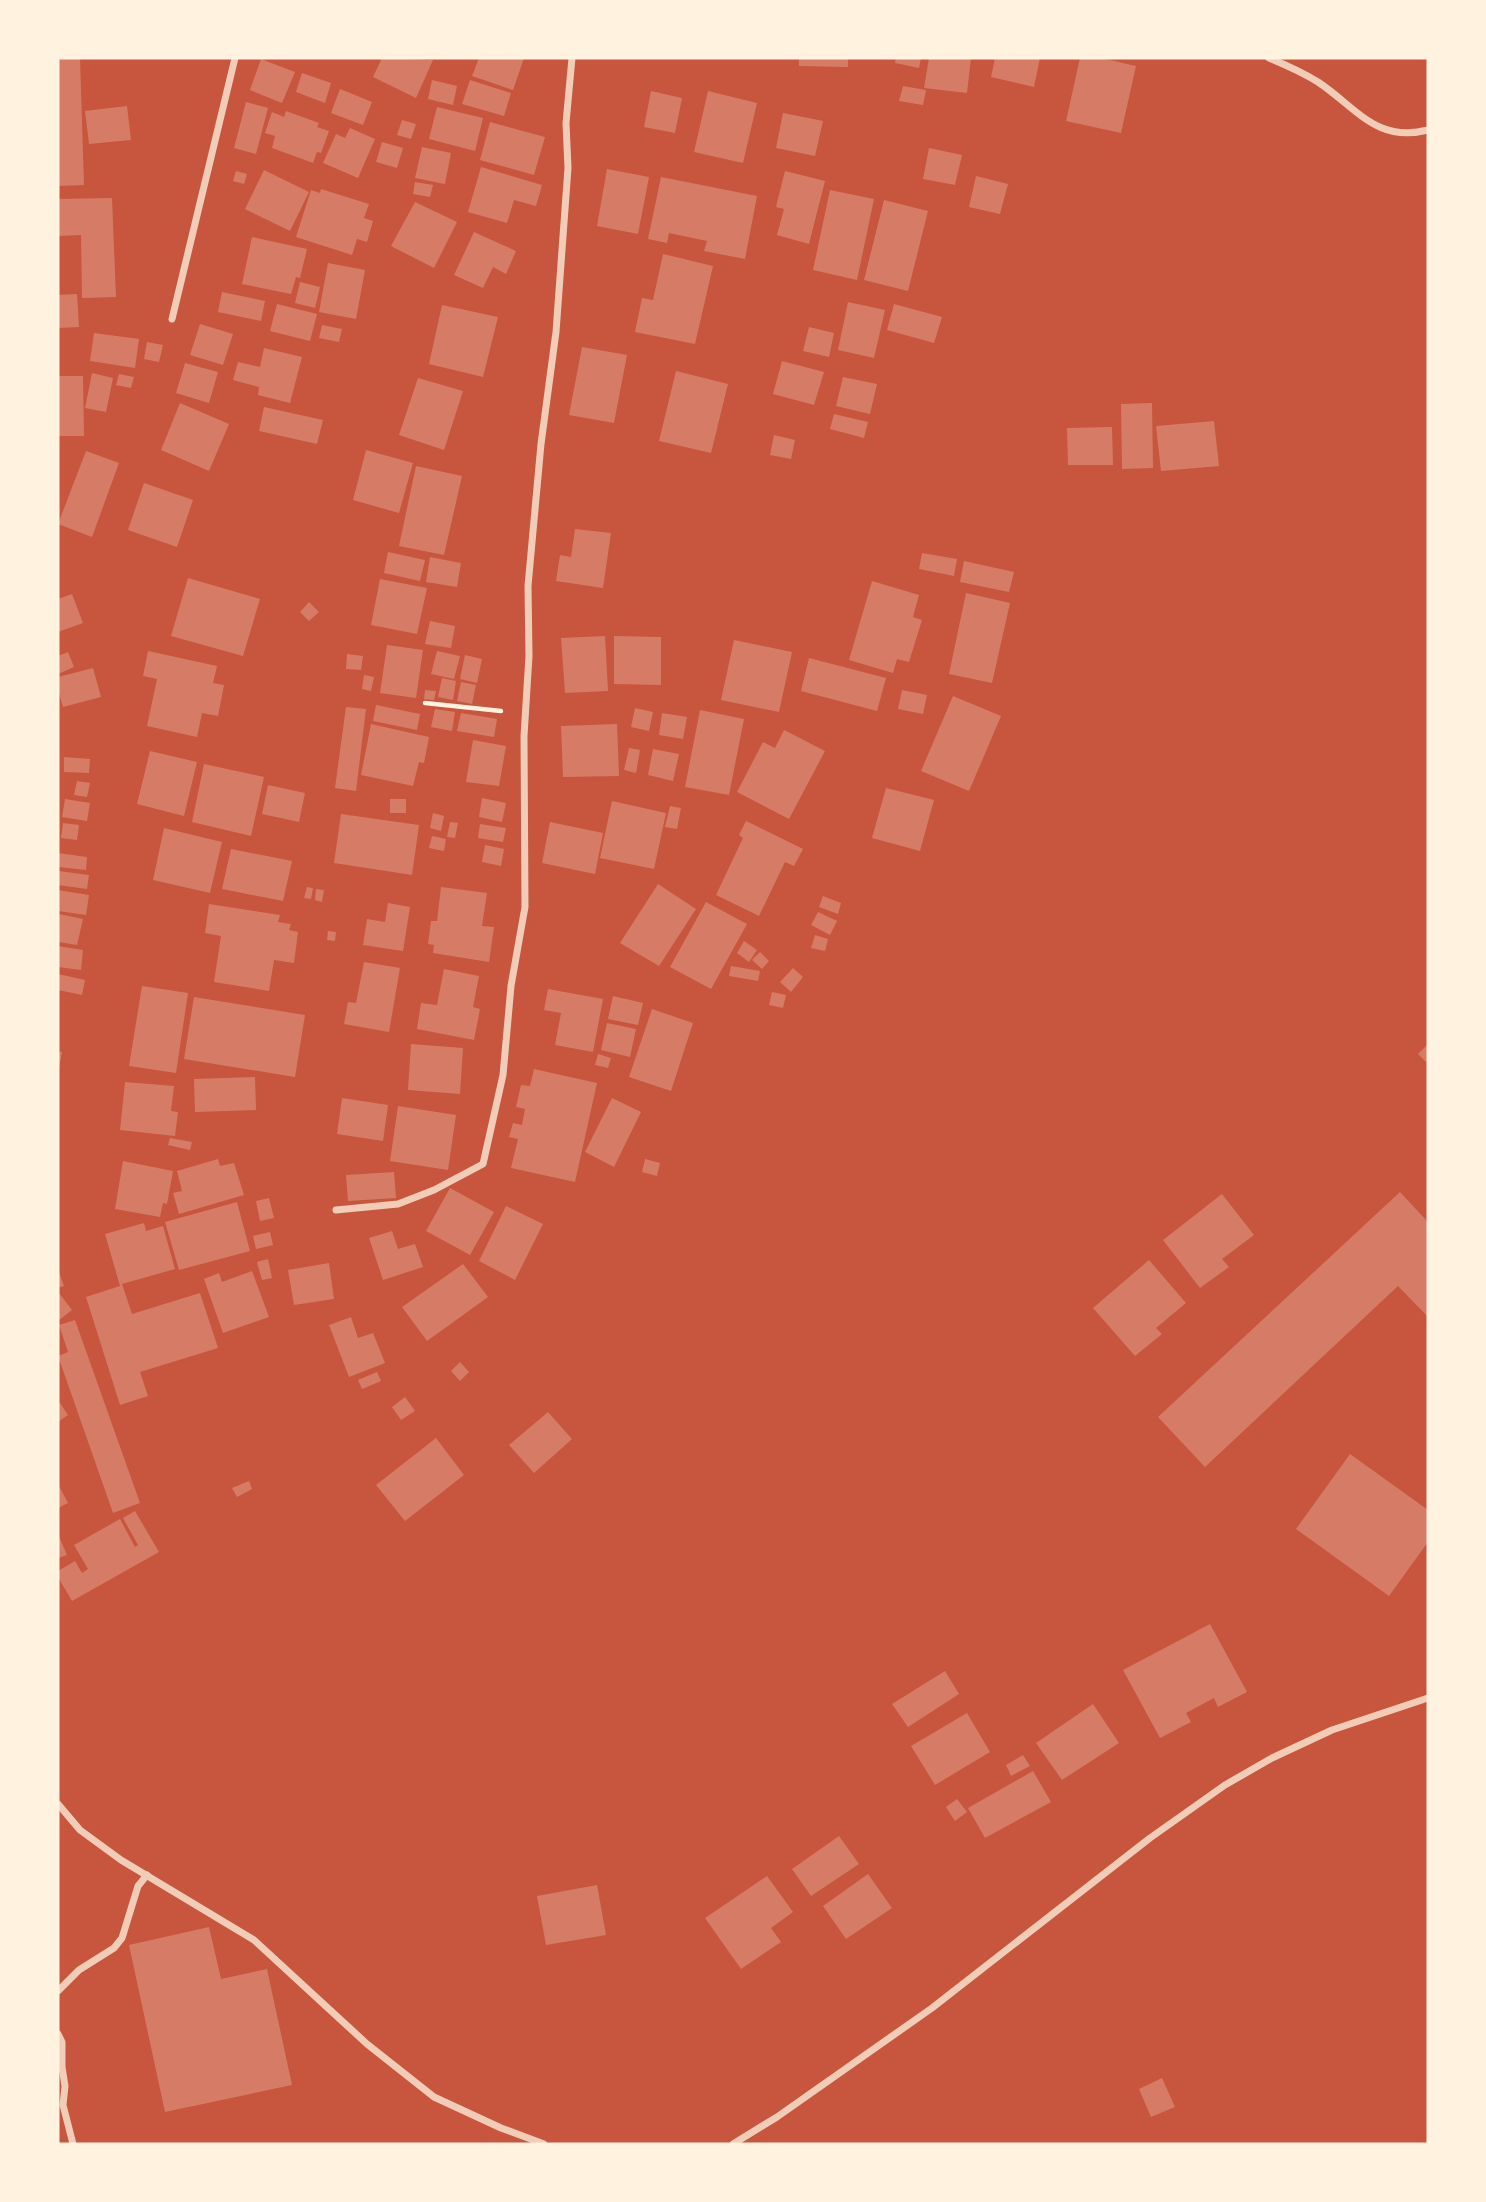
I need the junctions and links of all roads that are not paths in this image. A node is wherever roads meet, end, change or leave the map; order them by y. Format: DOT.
graph roads {
  1 [pos="235,58"];
  2 [pos="572,58"];
  3 [pos="1269,58"];
  4 [pos="1428,130"];
  5 [pos="172,319"];
  6 [pos="336,1209"];
  7 [pos="1428,1698"];
  8 [pos="58,1804"];
  9 [pos="147,1875"];
  10 [pos="58,1991"];
  11 [pos="58,2034"];
  12 [pos="73,2144"];
  13 [pos="544,2144"];
  14 [pos="733,2144"];
  1 -- 5 [label="street"];
  2 -- 6 [label="street"];
  3 -- 4 [label="street"];
  7 -- 14 [label="street"];
  8 -- 9 [label="street"];
  9 -- 10 [label="street"];
  9 -- 13 [label="street"];
  11 -- 12 [label="street"];
}
